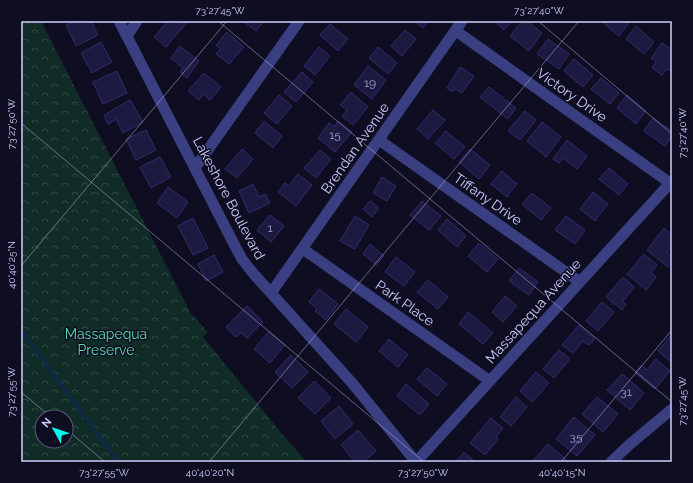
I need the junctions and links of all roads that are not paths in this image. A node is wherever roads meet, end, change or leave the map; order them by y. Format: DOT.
graph roads {
  1 [pos="119,21"];
  2 [pos="137,21"];
  3 [pos="299,21"];
  4 [pos="462,21"];
  5 [pos="456,31"];
  6 [pos="127,36"];
  7 [pos="379,140"];
  8 [pos="195,168"];
  9 [pos="671,182"];
  10 [pos="303,249"];
  11 [pos="580,282"];
  12 [pos="271,293"];
  13 [pos="490,381"];
  14 [pos="672,409"];
  15 [pos="614,461"];
  16 [pos="416,462"];
  1 -- 6 [label="street, Lakeshore Boulevard"];
  2 -- 6 [label="street"];
  3 -- 8 [label="street"];
  4 -- 5 [label="street, Brendan Avenue"];
  5 -- 7 [label="street, Brendan Avenue"];
  5 -- 9 [label="street, Victory Drive"];
  6 -- 8 [label="street, Lakeshore Boulevard"];
  7 -- 10 [label="street, Brendan Avenue"];
  7 -- 11 [label="street, Tiffany Drive"];
  8 -- 12 [label="street, Lakeshore Boulevard"];
  9 -- 11 [label="street, Massapequa Avenue"];
  10 -- 12 [label="street, Brendan Avenue"];
  10 -- 13 [label="street, Park Place"];
  11 -- 13 [label="street, Massapequa Avenue"];
  12 -- 16 [label="street, Lakeshore Boulevard"];
  13 -- 16 [label="street, Massapequa Avenue"];
  14 -- 15 [label="street"];
}
